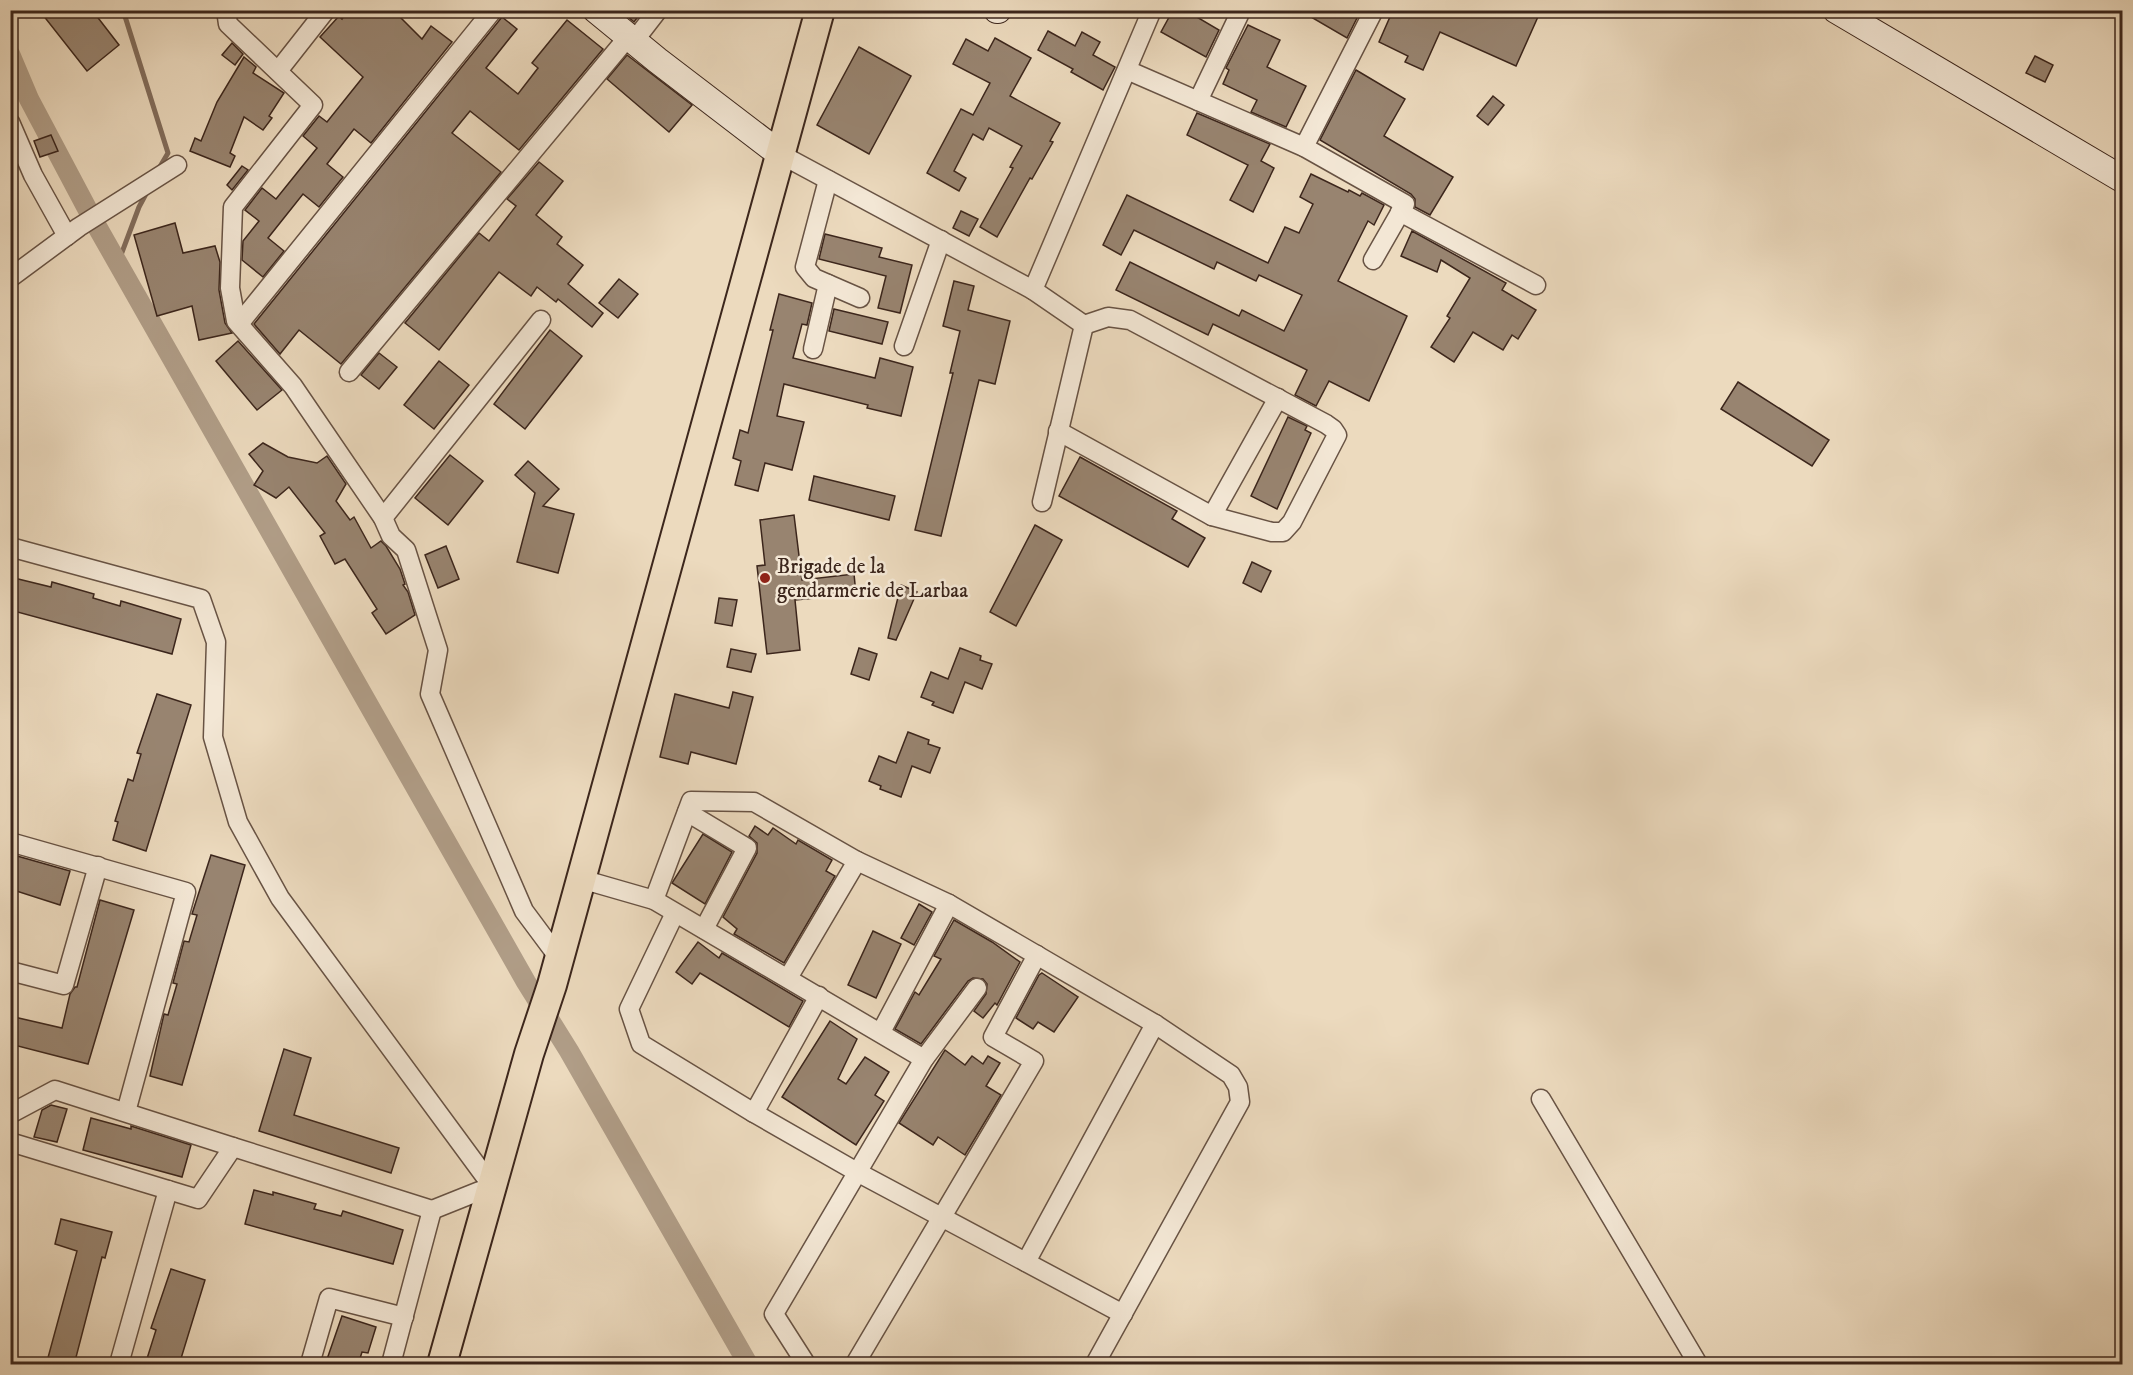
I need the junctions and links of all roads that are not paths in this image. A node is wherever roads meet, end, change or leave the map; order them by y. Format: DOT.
graph roads {
  1 [pos="226,10"];
  2 [pos="326,10"];
  3 [pos="493,10"];
  4 [pos="596,10"];
  5 [pos="658,10"];
  6 [pos="820,10"];
  7 [pos="1152,10"];
  8 [pos="1238,10"];
  9 [pos="1374,10"];
  10 [pos="1836,10"];
  11 [pos="631,39"];
  12 [pos="1127,70"];
  13 [pos="278,71"];
  14 [pos="1198,101"];
  15 [pos="10,122"];
  16 [pos="1304,147"];
  17 [pos="780,154"];
  18 [pos="177,165"];
  19 [pos="2122,179"];
  20 [pos="828,180"];
  21 [pos="1401,212"];
  22 [pos="73,232"];
  23 [pos="941,240"];
  24 [pos="1373,260"];
  25 [pos="10,278"];
  26 [pos="828,284"];
  27 [pos="1536,285"];
  28 [pos="1033,290"];
  29 [pos="860,298"];
  30 [pos="541,320"];
  31 [pos="239,324"];
  32 [pos="1083,325"];
  33 [pos="904,346"];
  34 [pos="813,349"];
  35 [pos="349,372"];
  36 [pos="1278,398"];
  37 [pos="1058,431"];
  38 [pos="1042,502"];
  39 [pos="1212,516"];
  40 [pos="383,518"];
  41 [pos="10,547"];
  42 [pos="687,812"];
  43 [pos="10,842"];
  44 [pos="857,861"];
  45 [pos="98,866"];
  46 [pos="581,879"];
  47 [pos="654,900"];
  48 [pos="949,904"];
  49 [pos="675,913"];
  50 [pos="704,929"];
  51 [pos="1037,955"];
  52 [pos="10,971"];
  53 [pos="555,972"];
  54 [pos="788,978"];
  55 [pos="978,988"];
  56 [pos="819,996"];
  57 [pos="1155,1024"];
  58 [pos="881,1032"];
  59 [pos="924,1059"];
  60 [pos="1541,1100"];
  61 [pos="126,1112"];
  62 [pos="753,1113"];
  63 [pos="10,1114"];
  64 [pos="10,1142"];
  65 [pos="233,1146"];
  66 [pos="857,1172"];
  67 [pos="492,1186"];
  68 [pos="168,1190"];
  69 [pos="432,1210"];
  70 [pos="942,1218"];
  71 [pos="1026,1262"];
  72 [pos="1123,1314"];
  73 [pos="404,1317"];
  74 [pos="119,1365"];
  75 [pos="310,1365"];
  76 [pos="391,1365"];
  77 [pos="442,1365"];
  78 [pos="806,1365"];
  79 [pos="855,1365"];
  80 [pos="1095,1365"];
  81 [pos="1698,1365"];
  1 -- 13 [label="street"];
  2 -- 13 [label="street"];
  3 -- 31 [label="street"];
  4 -- 11 [label="main road"];
  5 -- 11 [label="street"];
  6 -- 17 [label="main road"];
  7 -- 12 [label="street"];
  8 -- 14 [label="street"];
  9 -- 16 [label="street"];
  10 -- 19 [label="main road"];
  11 -- 17 [label="main road"];
  11 -- 35 [label="street"];
  12 -- 14 [label="street"];
  12 -- 28 [label="street"];
  13 -- 31 [label="street"];
  14 -- 16 [label="street"];
  15 -- 22 [label="street"];
  16 -- 21 [label="street"];
  17 -- 20 [label="street"];
  17 -- 46 [label="main road"];
  18 -- 22 [label="street"];
  20 -- 23 [label="street"];
  20 -- 26 [label="street"];
  21 -- 24 [label="street"];
  21 -- 27 [label="street"];
  22 -- 25 [label="street"];
  23 -- 28 [label="street"];
  23 -- 33 [label="street"];
  26 -- 29 [label="street"];
  26 -- 34 [label="street"];
  28 -- 32 [label="street"];
  30 -- 40 [label="street"];
  31 -- 40 [label="street"];
  32 -- 36 [label="street"];
  32 -- 37 [label="street"];
  36 -- 39 [label="street"];
  36 -- 39 [label="street"];
  37 -- 38 [label="street"];
  37 -- 39 [label="street"];
  40 -- 53 [label="street"];
  41 -- 67 [label="street"];
  42 -- 44 [label="street"];
  42 -- 47 [label="street"];
  42 -- 50 [label="street"];
  43 -- 45 [label="street"];
  44 -- 48 [label="street"];
  44 -- 54 [label="street"];
  45 -- 52 [label="street"];
  45 -- 61 [label="street"];
  46 -- 47 [label="street"];
  46 -- 53 [label="main road"];
  47 -- 49 [label="street"];
  48 -- 51 [label="street"];
  48 -- 58 [label="street"];
  49 -- 50 [label="street"];
  49 -- 62 [label="street"];
  50 -- 54 [label="street"];
  51 -- 57 [label="street"];
  51 -- 70 [label="street"];
  53 -- 67 [label="main road"];
  54 -- 56 [label="street"];
  55 -- 59 [label="street"];
  56 -- 58 [label="street"];
  56 -- 62 [label="street"];
  57 -- 71 [label="street"];
  57 -- 72 [label="street"];
  58 -- 59 [label="street"];
  59 -- 66 [label="street"];
  60 -- 81 [label="street"];
  61 -- 63 [label="street"];
  61 -- 65 [label="street"];
  62 -- 66 [label="street"];
  64 -- 68 [label="street"];
  65 -- 68 [label="street"];
  65 -- 69 [label="street"];
  66 -- 70 [label="street"];
  66 -- 78 [label="street"];
  67 -- 69 [label="street"];
  67 -- 77 [label="main road"];
  68 -- 74 [label="street"];
  69 -- 73 [label="street"];
  70 -- 71 [label="street"];
  70 -- 79 [label="street"];
  71 -- 72 [label="street"];
  72 -- 80 [label="street"];
  73 -- 75 [label="street"];
  73 -- 76 [label="street"];
}
